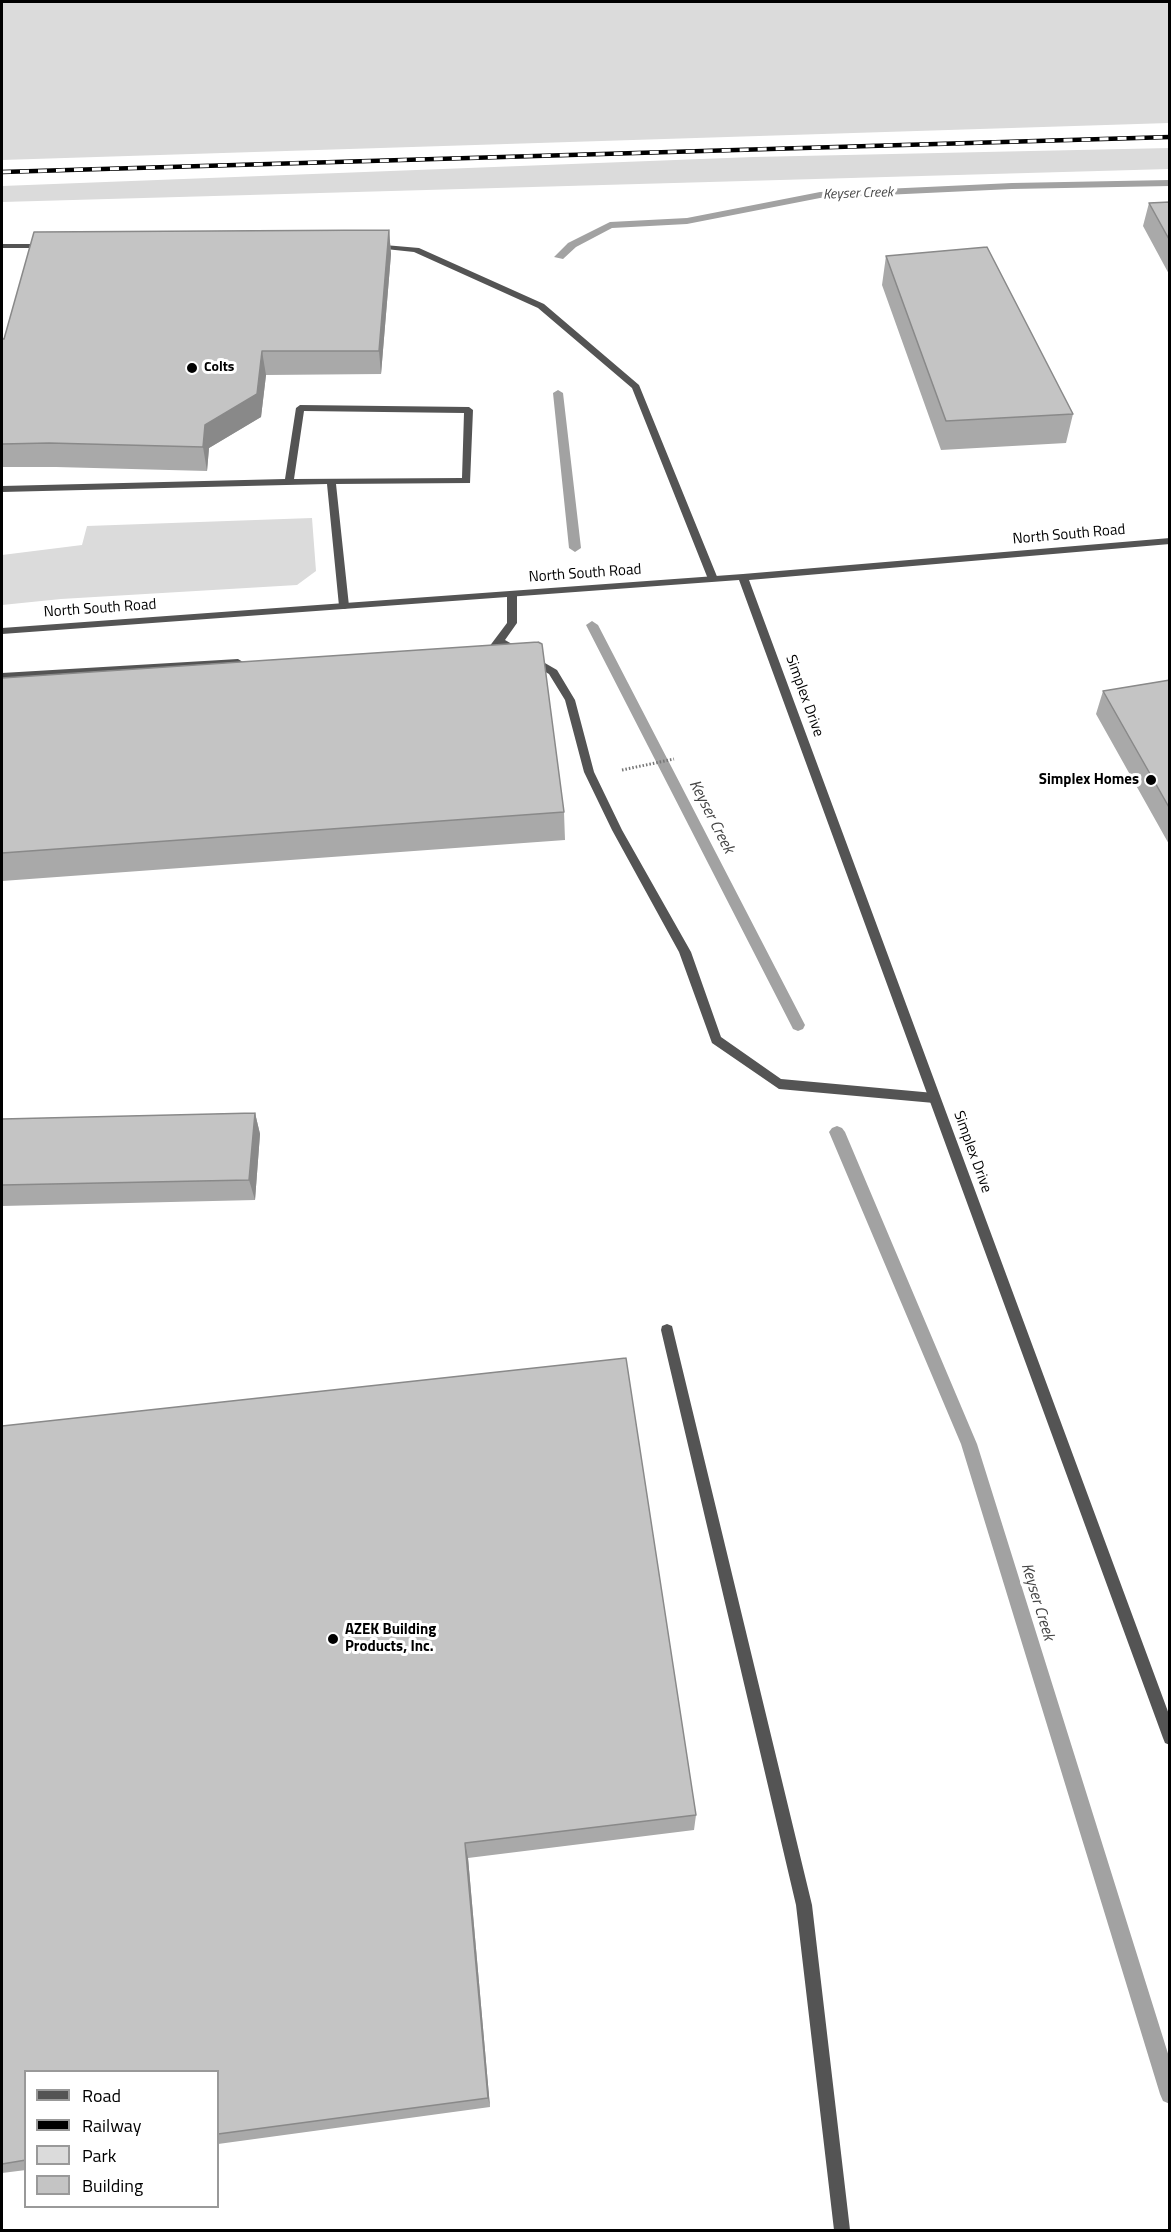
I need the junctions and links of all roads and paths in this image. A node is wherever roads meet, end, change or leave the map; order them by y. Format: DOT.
graph roads {
  1 [pos="366,245"];
  2 [pos="2,246"];
  3 [pos="49,246"];
  4 [pos="331,481"];
  5 [pos="289,482"];
  6 [pos="2,489"];
  7 [pos="1170,541"];
  8 [pos="743,577"];
  9 [pos="713,579"];
  10 [pos="512,594"];
  11 [pos="344,606"];
  12 [pos="2,632"];
  13 [pos="499,641"];
  14 [pos="482,649"];
  15 [pos="247,662"];
  16 [pos="2,676"];
  17 [pos="674,759"];
  18 [pos="627,769"];
  19 [pos="934,1098"];
  20 [pos="668,1330"];
  21 [pos="1170,1738"];
  22 [pos="842,2230"];
  1 -- 9 [label="street"];
  2 -- 3 [label="street"];
  4 -- 5 [label="street"];
  4 -- 5 [label="street"];
  4 -- 11 [label="street"];
  5 -- 6 [label="street"];
  7 -- 8 [label="street, North South Road"];
  8 -- 9 [label="street, North South Road"];
  8 -- 19 [label="street, Simplex Drive"];
  9 -- 10 [label="street, North South Road"];
  10 -- 11 [label="street, North South Road"];
  10 -- 13 [label="street"];
  11 -- 12 [label="street, North South Road"];
  13 -- 14 [label="street"];
  13 -- 19 [label="street"];
  15 -- 16 [label="street"];
  17 -- 18 [label="path"];
  19 -- 21 [label="street, Simplex Drive"];
  20 -- 22 [label="street"];
}
